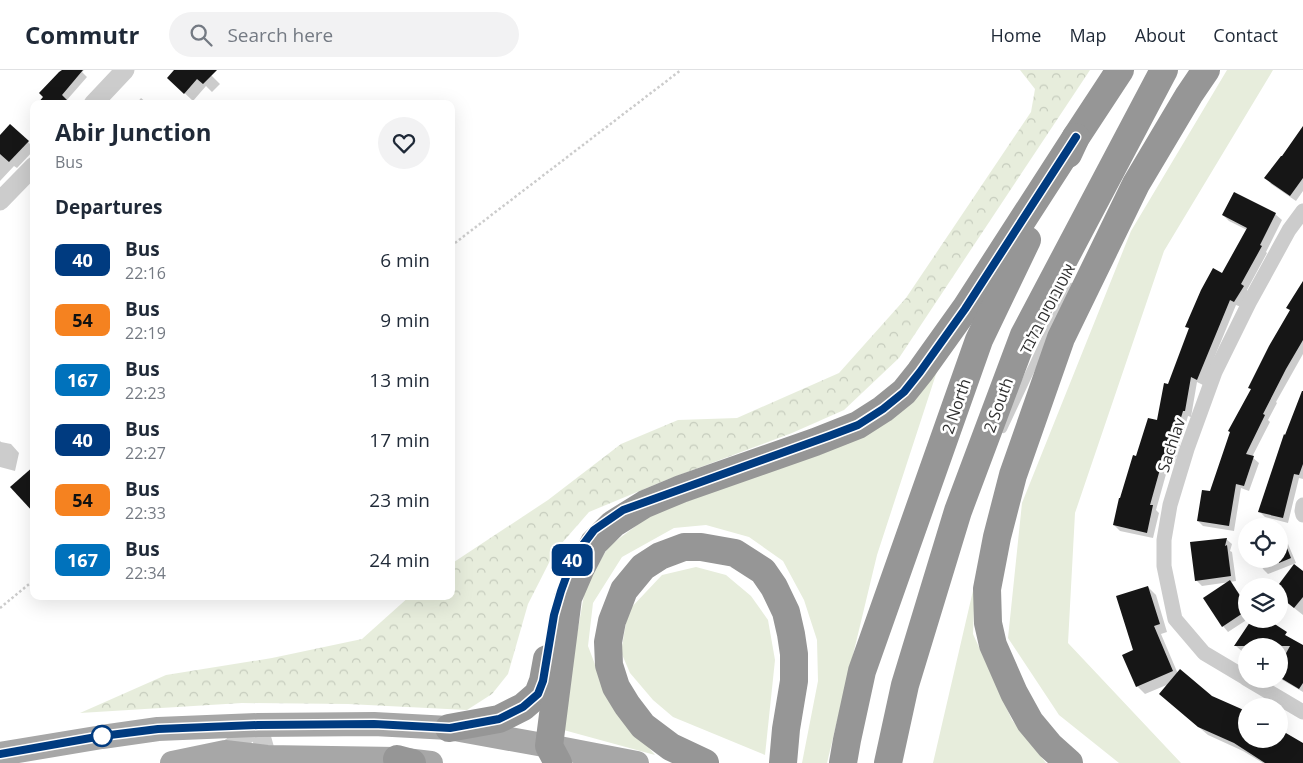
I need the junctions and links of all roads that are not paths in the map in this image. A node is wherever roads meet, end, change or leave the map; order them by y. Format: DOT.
graph roads {
  1 [pos="125,70"];
  2 [pos="1120,70"];
  3 [pos="1164,70"];
  4 [pos="1206,70"];
  5 [pos="97,100"];
  6 [pos="1076,137"];
  7 [pos="30,170"];
  8 [pos="1136,184"];
  9 [pos="0,201"];
  10 [pos="1303,211"];
  11 [pos="1095,250"];
  12 [pos="1074,283"];
  13 [pos="1000,436"];
  14 [pos="681,489"];
  15 [pos="1303,506"];
  16 [pos="1303,515"];
  17 [pos="961,527"];
  18 [pos="935,590"];
  19 [pos="1238,674"];
  20 [pos="904,686"];
  21 [pos="1262,688"];
  22 [pos="1303,712"];
  23 [pos="258,725"];
  24 [pos="450,728"];
  25 [pos="0,754"];
  26 [pos="554,754"];
  27 [pos="223,757"];
  28 [pos="266,760"];
  29 [pos="405,761"];
  30 [pos="172,763"];
  31 [pos="431,763"];
  32 [pos="637,763"];
  33 [pos="705,763"];
  34 [pos="783,763"];
  35 [pos="843,763"];
  36 [pos="888,763"];
  37 [pos="896,763"];
  38 [pos="1068,763"];
  1 -- 5 [label="street"];
  2 -- 6 [label="highway, 2 North"];
  3 -- 18 [label="highway, 2 South"];
  4 -- 8 [label="highway"];
  6 -- 14 [label="highway"];
  6 -- 35 [label="highway, 2 North"];
  7 -- 9 [label="street"];
  8 -- 11 [label="lane"];
  8 -- 38 [label="highway"];
  10 -- 19 [label="street, Sachlav"];
  12 -- 13 [label="lane, אוטובוסים בלבד"];
  14 -- 24 [label="highway"];
  14 -- 26 [label="highway"];
  15 -- 16 [label="street"];
  17 -- 18 [label="lane"];
  18 -- 20 [label="highway, 2 South"];
  20 -- 36 [label="highway, 2 South"];
  20 -- 37 [label="highway"];
  21 -- 22 [label="street, Sachlav"];
  23 -- 24 [label="main road"];
  23 -- 25 [label="main road"];
  23 -- 27 [label="street"];
  23 -- 28 [label="street"];
  24 -- 26 [label="main road"];
  26 -- 32 [label="main road"];
  27 -- 28 [label="main road"];
  27 -- 30 [label="main road"];
  28 -- 29 [label="main road"];
  29 -- 31 [label="main road"];
  33 -- 34 [label="highway"];
}
